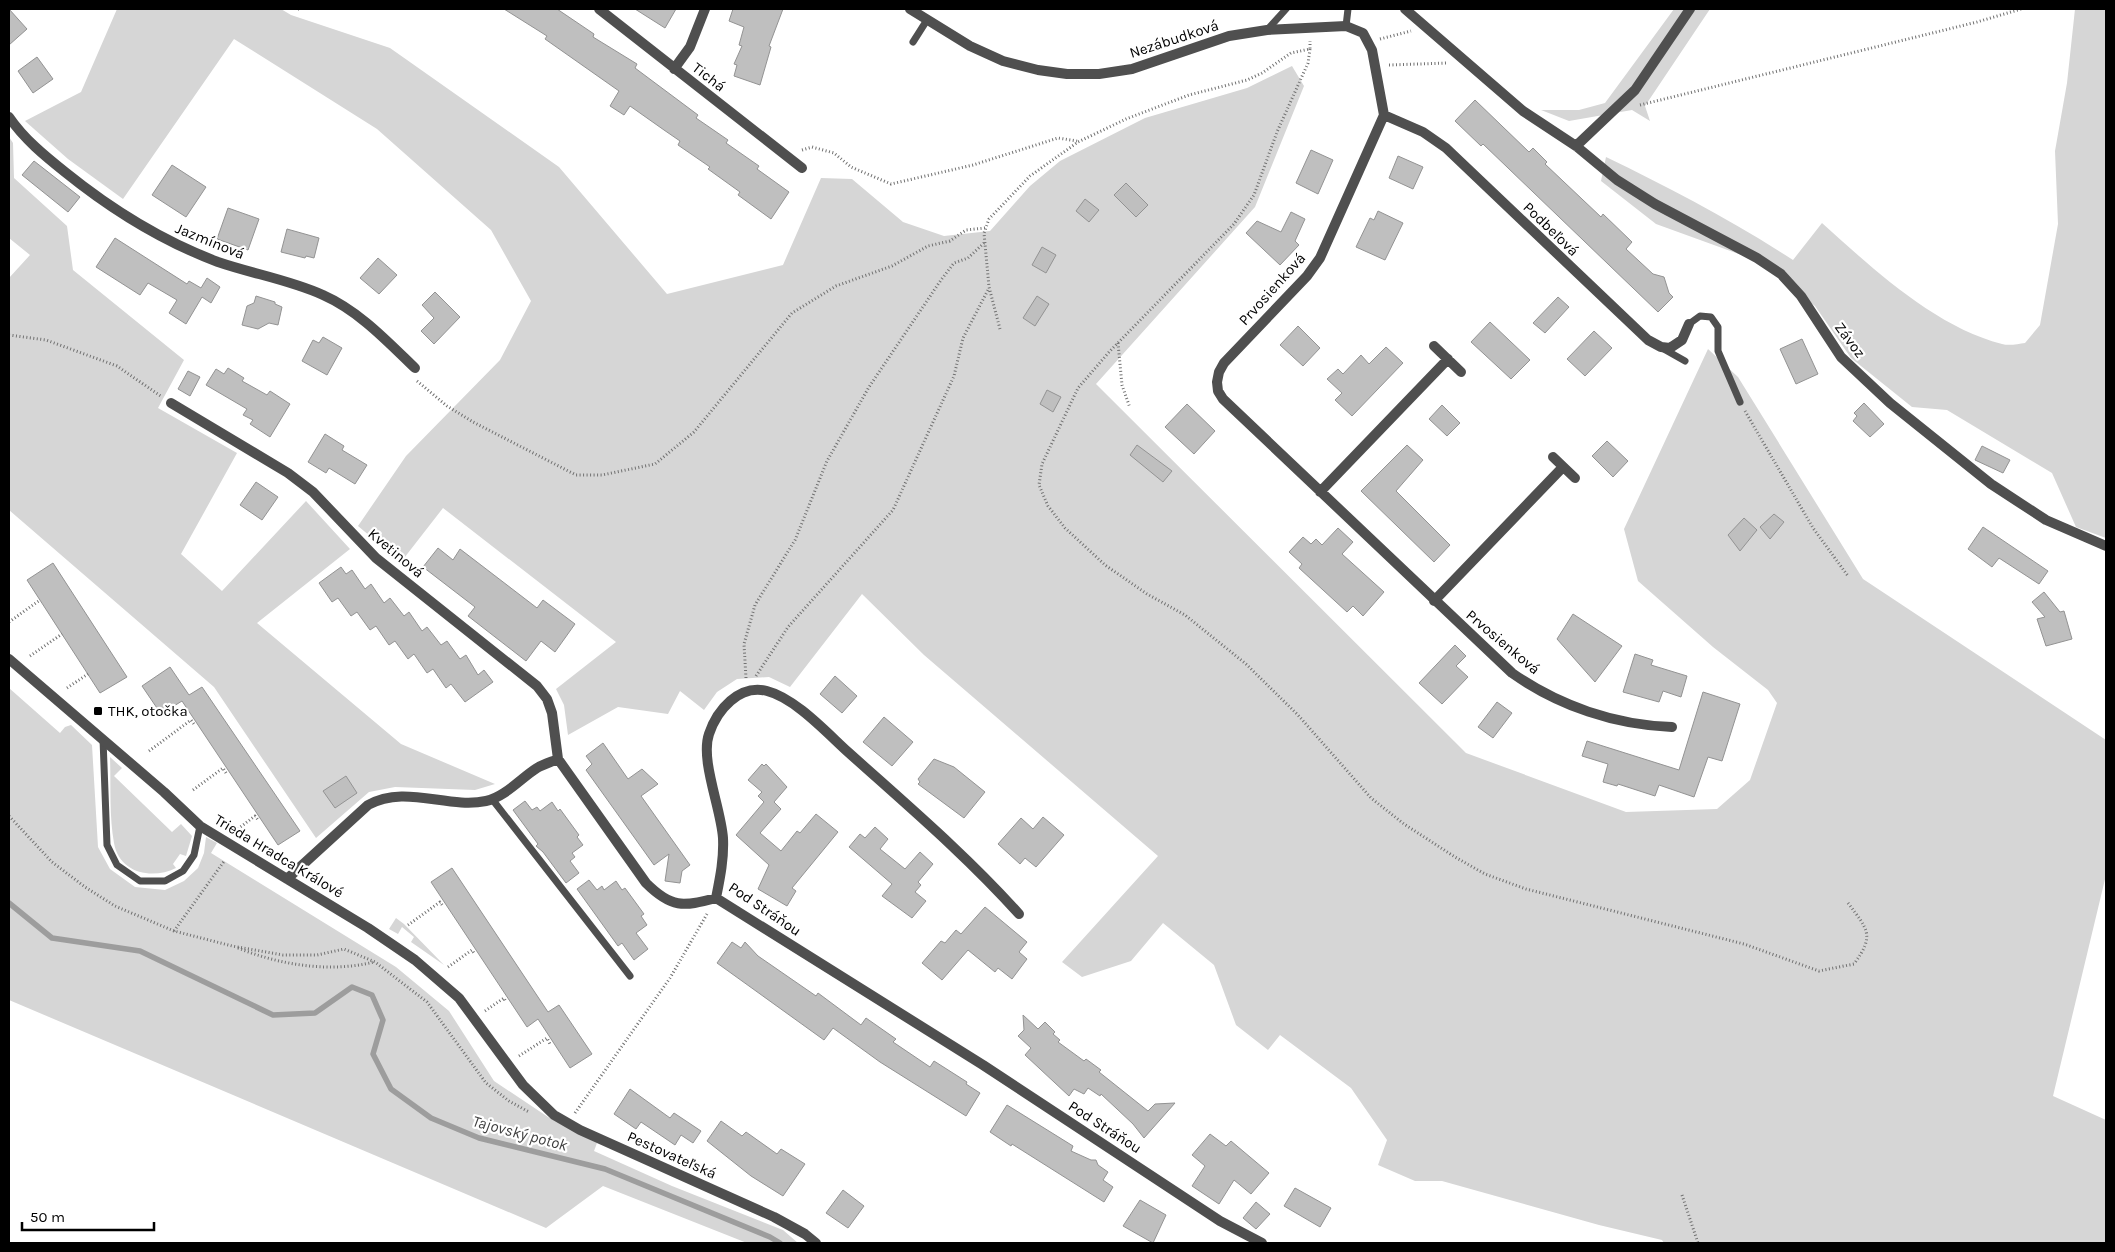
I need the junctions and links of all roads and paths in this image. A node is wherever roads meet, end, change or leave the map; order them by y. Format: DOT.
graph roads {
  1 [pos="599,9"];
  2 [pos="705,9"];
  3 [pos="910,9"];
  4 [pos="1286,9"];
  5 [pos="1348,9"];
  6 [pos="1405,9"];
  7 [pos="1690,9"];
  8 [pos="2021,9"];
  9 [pos="927,20"];
  10 [pos="1346,26"];
  11 [pos="1311,28"];
  12 [pos="1426,28"];
  13 [pos="1267,30"];
  14 [pos="1369,40"];
  15 [pos="913,42"];
  16 [pos="1310,49"];
  17 [pos="1465,62"];
  18 [pos="1385,66"];
  19 [pos="674,69"];
  20 [pos="1617,108"];
  21 [pos="1384,114"];
  22 [pos="9,116"];
  23 [pos="1078,142"];
  24 [pos="1576,146"];
  25 [pos="784,154"];
  26 [pos="802,168"];
  27 [pos="985,228"];
  28 [pos="984,243"];
  29 [pos="989,287"];
  30 [pos="1690,324"];
  31 [pos="1000,329"];
  32 [pos="9,335"];
  33 [pos="1118,343"];
  34 [pos="1434,346"];
  35 [pos="1661,347"];
  36 [pos="1448,360"];
  37 [pos="1685,361"];
  38 [pos="415,368"];
  39 [pos="1461,372"];
  40 [pos="1740,402"];
  41 [pos="171,403"];
  42 [pos="1130,408"];
  43 [pos="1553,457"];
  44 [pos="1563,467"];
  45 [pos="1575,478"];
  46 [pos="1320,492"];
  47 [pos="2106,546"];
  48 [pos="1848,576"];
  49 [pos="40,600"];
  50 [pos="1434,601"];
  51 [pos="9,622"];
  52 [pos="62,634"];
  53 [pos="30,656"];
  54 [pos="9,659"];
  55 [pos="88,674"];
  56 [pos="67,688"];
  57 [pos="746,691"];
  58 [pos="194,724"];
  59 [pos="1672,727"];
  60 [pos="103,739"];
  61 [pos="149,751"];
  62 [pos="558,758"];
  63 [pos="226,773"];
  64 [pos="193,790"];
  65 [pos="492,799"];
  66 [pos="9,816"];
  67 [pos="259,821"];
  68 [pos="200,826"];
  69 [pos="236,831"];
  70 [pos="225,860"];
  71 [pos="287,879"];
  72 [pos="716,898"];
  73 [pos="1848,903"];
  74 [pos="443,906"];
  75 [pos="1019,914"];
  76 [pos="408,925"];
  77 [pos="174,931"];
  78 [pos="232,946"];
  79 [pos="474,953"];
  80 [pos="375,962"];
  81 [pos="448,967"];
  82 [pos="630,976"];
  83 [pos="506,1002"];
  84 [pos="485,1011"];
  85 [pos="550,1044"];
  86 [pos="518,1057"];
  87 [pos="523,1085"];
  88 [pos="533,1114"];
  89 [pos="573,1116"];
  90 [pos="1682,1195"];
  91 [pos="816,1243"];
  92 [pos="1262,1243"];
  93 [pos="1698,1243"];
  1 -- 19 [label="street, Tichá"];
  2 -- 19 [label="street"];
  3 -- 9 [label="street, Nezábudková"];
  4 -- 13 [label="lane"];
  5 -- 10 [label="lane"];
  6 -- 12 [label="street, Závoz"];
  7 -- 20 [label="street"];
  8 -- 20 [label="path"];
  9 -- 13 [label="street, Nezábudková"];
  9 -- 15 [label="lane"];
  10 -- 11 [label="street, Nezábudková"];
  10 -- 14 [label="street"];
  11 -- 13 [label="street, Nezábudková"];
  11 -- 16 [label="path"];
  12 -- 14 [label="path"];
  12 -- 17 [label="street, Závoz"];
  14 -- 21 [label="street"];
  16 -- 23 [label="path"];
  16 -- 33 [label="path"];
  17 -- 18 [label="path"];
  17 -- 24 [label="street, Závoz"];
  19 -- 25 [label="street, Tichá"];
  20 -- 24 [label="street"];
  21 -- 35 [label="street, Podbeľová"];
  21 -- 46 [label="street, Prvosienková"];
  22 -- 38 [label="street, Jazmínová"];
  23 -- 25 [label="path"];
  23 -- 27 [label="path"];
  24 -- 47 [label="street, Závoz"];
  25 -- 26 [label="street, Tichá"];
  27 -- 28 [label="path"];
  27 -- 38 [label="path"];
  28 -- 29 [label="path"];
  28 -- 57 [label="path"];
  29 -- 31 [label="path"];
  29 -- 57 [label="path"];
  30 -- 35 [label="street"];
  30 -- 40 [label="lane"];
  32 -- 41 [label="path"];
  33 -- 42 [label="path"];
  33 -- 73 [label="path"];
  34 -- 36 [label="street"];
  35 -- 37 [label="lane"];
  36 -- 39 [label="street"];
  36 -- 46 [label="street"];
  40 -- 48 [label="path"];
  41 -- 62 [label="street, Kvetinová"];
  43 -- 44 [label="street"];
  44 -- 45 [label="street"];
  44 -- 50 [label="street"];
  46 -- 50 [label="street, Prvosienková"];
  49 -- 51 [label="path"];
  50 -- 59 [label="street, Prvosienková"];
  52 -- 53 [label="path"];
  54 -- 60 [label="street, Trieda Hradca Králové"];
  55 -- 56 [label="path"];
  57 -- 72 [label="street, Pod Stráňou"];
  57 -- 75 [label="street"];
  58 -- 61 [label="path"];
  60 -- 68 [label="street, Trieda Hradca Králové"];
  60 -- 68 [label="lane"];
  62 -- 65 [label="street"];
  62 -- 72 [label="street, Kvetinová"];
  63 -- 64 [label="path"];
  65 -- 71 [label="street"];
  65 -- 82 [label="lane"];
  66 -- 77 [label="path"];
  67 -- 69 [label="path"];
  68 -- 71 [label="street, Trieda Hradca Králové"];
  70 -- 77 [label="path"];
  71 -- 87 [label="street, Trieda Hradca Králové"];
  72 -- 89 [label="path"];
  72 -- 92 [label="street, Pod Stráňou"];
  74 -- 76 [label="path"];
  77 -- 78 [label="path"];
  78 -- 80 [label="path"];
  78 -- 80 [label="path"];
  79 -- 81 [label="path"];
  80 -- 88 [label="path"];
  83 -- 84 [label="path"];
  85 -- 86 [label="path"];
  87 -- 91 [label="street, Pestovateľská"];
  90 -- 93 [label="path"];
}
